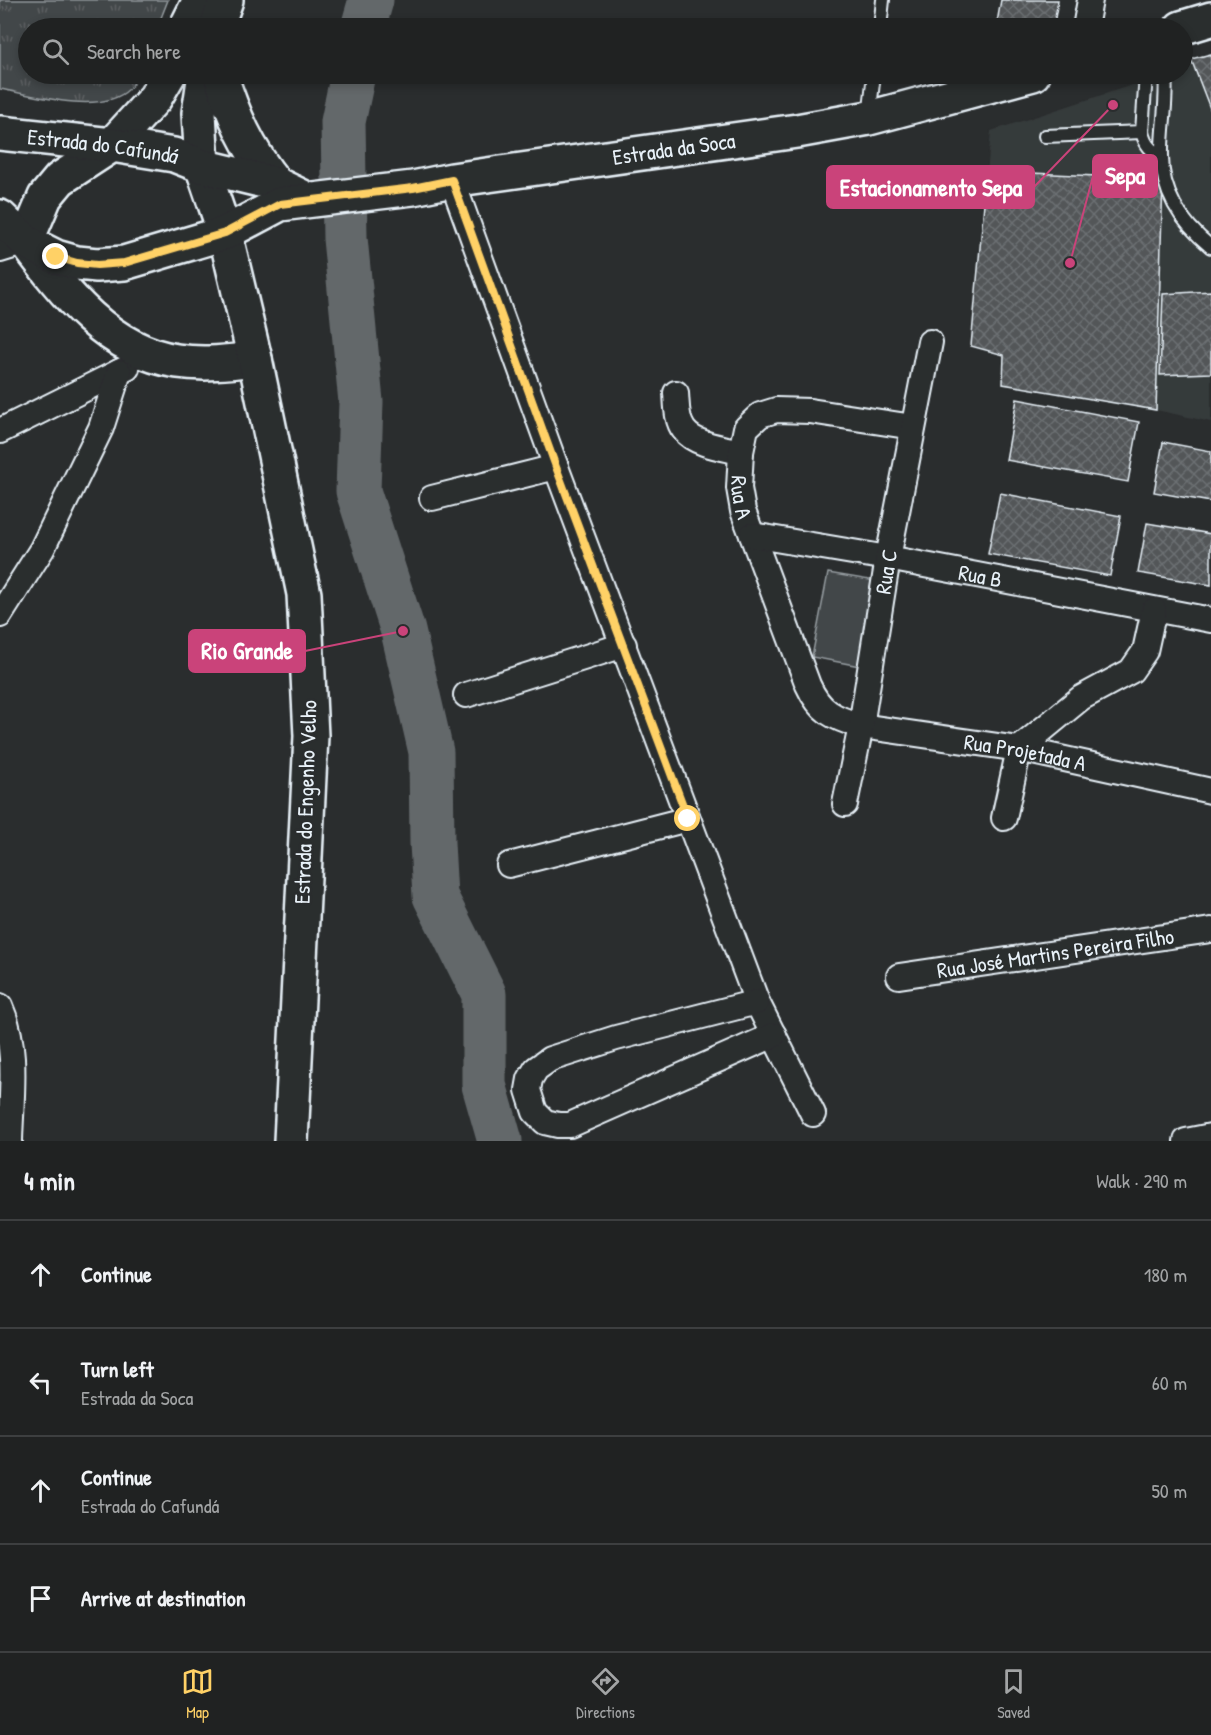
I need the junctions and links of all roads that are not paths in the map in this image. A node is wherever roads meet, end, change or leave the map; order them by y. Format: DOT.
graph roads {
  1 [pos="201,0"];
  2 [pos="226,0"];
  3 [pos="883,0"];
  4 [pos="1090,0"];
  5 [pos="191,18"];
  6 [pos="220,18"];
  7 [pos="881,18"];
  8 [pos="1087,18"];
  9 [pos="1211,19"];
  10 [pos="1193,24"];
  11 [pos="163,84"];
  12 [pos="204,84"];
  13 [pos="223,84"];
  14 [pos="873,84"];
  15 [pos="996,84"];
  16 [pos="1145,84"];
  17 [pos="1166,84"];
  18 [pos="868,118"];
  19 [pos="1142,132"];
  20 [pos="0,133"];
  21 [pos="1045,136"];
  22 [pos="112,145"];
  23 [pos="1162,158"];
  24 [pos="202,166"];
  25 [pos="452,180"];
  26 [pos="276,184"];
  27 [pos="320,199"];
  28 [pos="0,217"];
  29 [pos="225,233"];
  30 [pos="13,246"];
  31 [pos="1211,247"];
  32 [pos="930,342"];
  33 [pos="152,356"];
  34 [pos="255,359"];
  35 [pos="119,372"];
  36 [pos="676,393"];
  37 [pos="913,427"];
  38 [pos="0,431"];
  39 [pos="741,452"];
  40 [pos="556,467"];
  41 [pos="432,498"];
  42 [pos="752,535"];
  43 [pos="888,558"];
  44 [pos="1154,610"];
  45 [pos="0,615"];
  46 [pos="1211,620"];
  47 [pos="624,645"];
  48 [pos="466,695"];
  49 [pos="837,718"];
  50 [pos="861,726"];
  51 [pos="1019,748"];
  52 [pos="1211,791"];
  53 [pos="845,804"];
  54 [pos="1004,818"];
  55 [pos="688,819"];
  56 [pos="509,865"];
  57 [pos="1211,930"];
  58 [pos="899,976"];
  59 [pos="758,1002"];
  60 [pos="0,1006"];
  61 [pos="774,1035"];
  62 [pos="813,1114"];
  63 [pos="1211,1136"];
  64 [pos="9,1141"];
  65 [pos="291,1141"];
  66 [pos="1186,1141"];
  1 -- 5 [label="street"];
  2 -- 6 [label="street"];
  3 -- 7 [label="lane"];
  4 -- 8 [label="street"];
  9 -- 10 [label="street"];
  11 -- 22 [label="street"];
  12 -- 24 [label="street, Estrada do Engenho Velho"];
  13 -- 26 [label="street"];
  14 -- 18 [label="lane"];
  15 -- 18 [label="street, Estrada da Soca"];
  16 -- 19 [label="lane"];
  17 -- 23 [label="lane"];
  18 -- 25 [label="street, Estrada da Soca"];
  19 -- 21 [label="lane"];
  19 -- 23 [label="lane"];
  20 -- 22 [label="street, Estrada do Cafundá"];
  22 -- 24 [label="street, Estrada do Cafundá"];
  22 -- 30 [label="street"];
  23 -- 31 [label="lane"];
  24 -- 26 [label="street"];
  24 -- 29 [label="street, Estrada do Engenho Velho"];
  25 -- 27 [label="street, Estrada da Soca"];
  25 -- 40 [label="street"];
  26 -- 27 [label="street"];
  27 -- 29 [label="street, Estrada da Soca"];
  28 -- 30 [label="street"];
  29 -- 30 [label="street"];
  29 -- 34 [label="street, Estrada do Engenho Velho"];
  30 -- 33 [label="street"];
  32 -- 37 [label="street, Rua C"];
  33 -- 34 [label="street"];
  33 -- 35 [label="street"];
  34 -- 65 [label="street, Estrada do Engenho Velho"];
  35 -- 38 [label="street"];
  35 -- 45 [label="street"];
  36 -- 39 [label="street"];
  37 -- 39 [label="street, Rua A"];
  37 -- 43 [label="street, Rua C"];
  39 -- 42 [label="street, Rua A"];
  40 -- 41 [label="street"];
  40 -- 47 [label="street"];
  42 -- 43 [label="street, Rua B"];
  42 -- 49 [label="street, Rua A"];
  43 -- 44 [label="street, Rua B"];
  43 -- 50 [label="street, Rua C"];
  44 -- 46 [label="street, Rua B"];
  44 -- 51 [label="street"];
  47 -- 48 [label="street"];
  47 -- 55 [label="street"];
  49 -- 50 [label="street, Rua Projetada A"];
  50 -- 51 [label="street, Rua Projetada A"];
  50 -- 53 [label="street, Rua C"];
  51 -- 52 [label="street, Rua Projetada A"];
  51 -- 54 [label="street"];
  55 -- 56 [label="street"];
  55 -- 59 [label="street"];
  57 -- 58 [label="street, Rua José Martins Pereira Filho"];
  59 -- 61 [label="street"];
  59 -- 61 [label="street"];
  60 -- 64 [label="street"];
  61 -- 62 [label="street"];
  63 -- 66 [label="street"];
}
